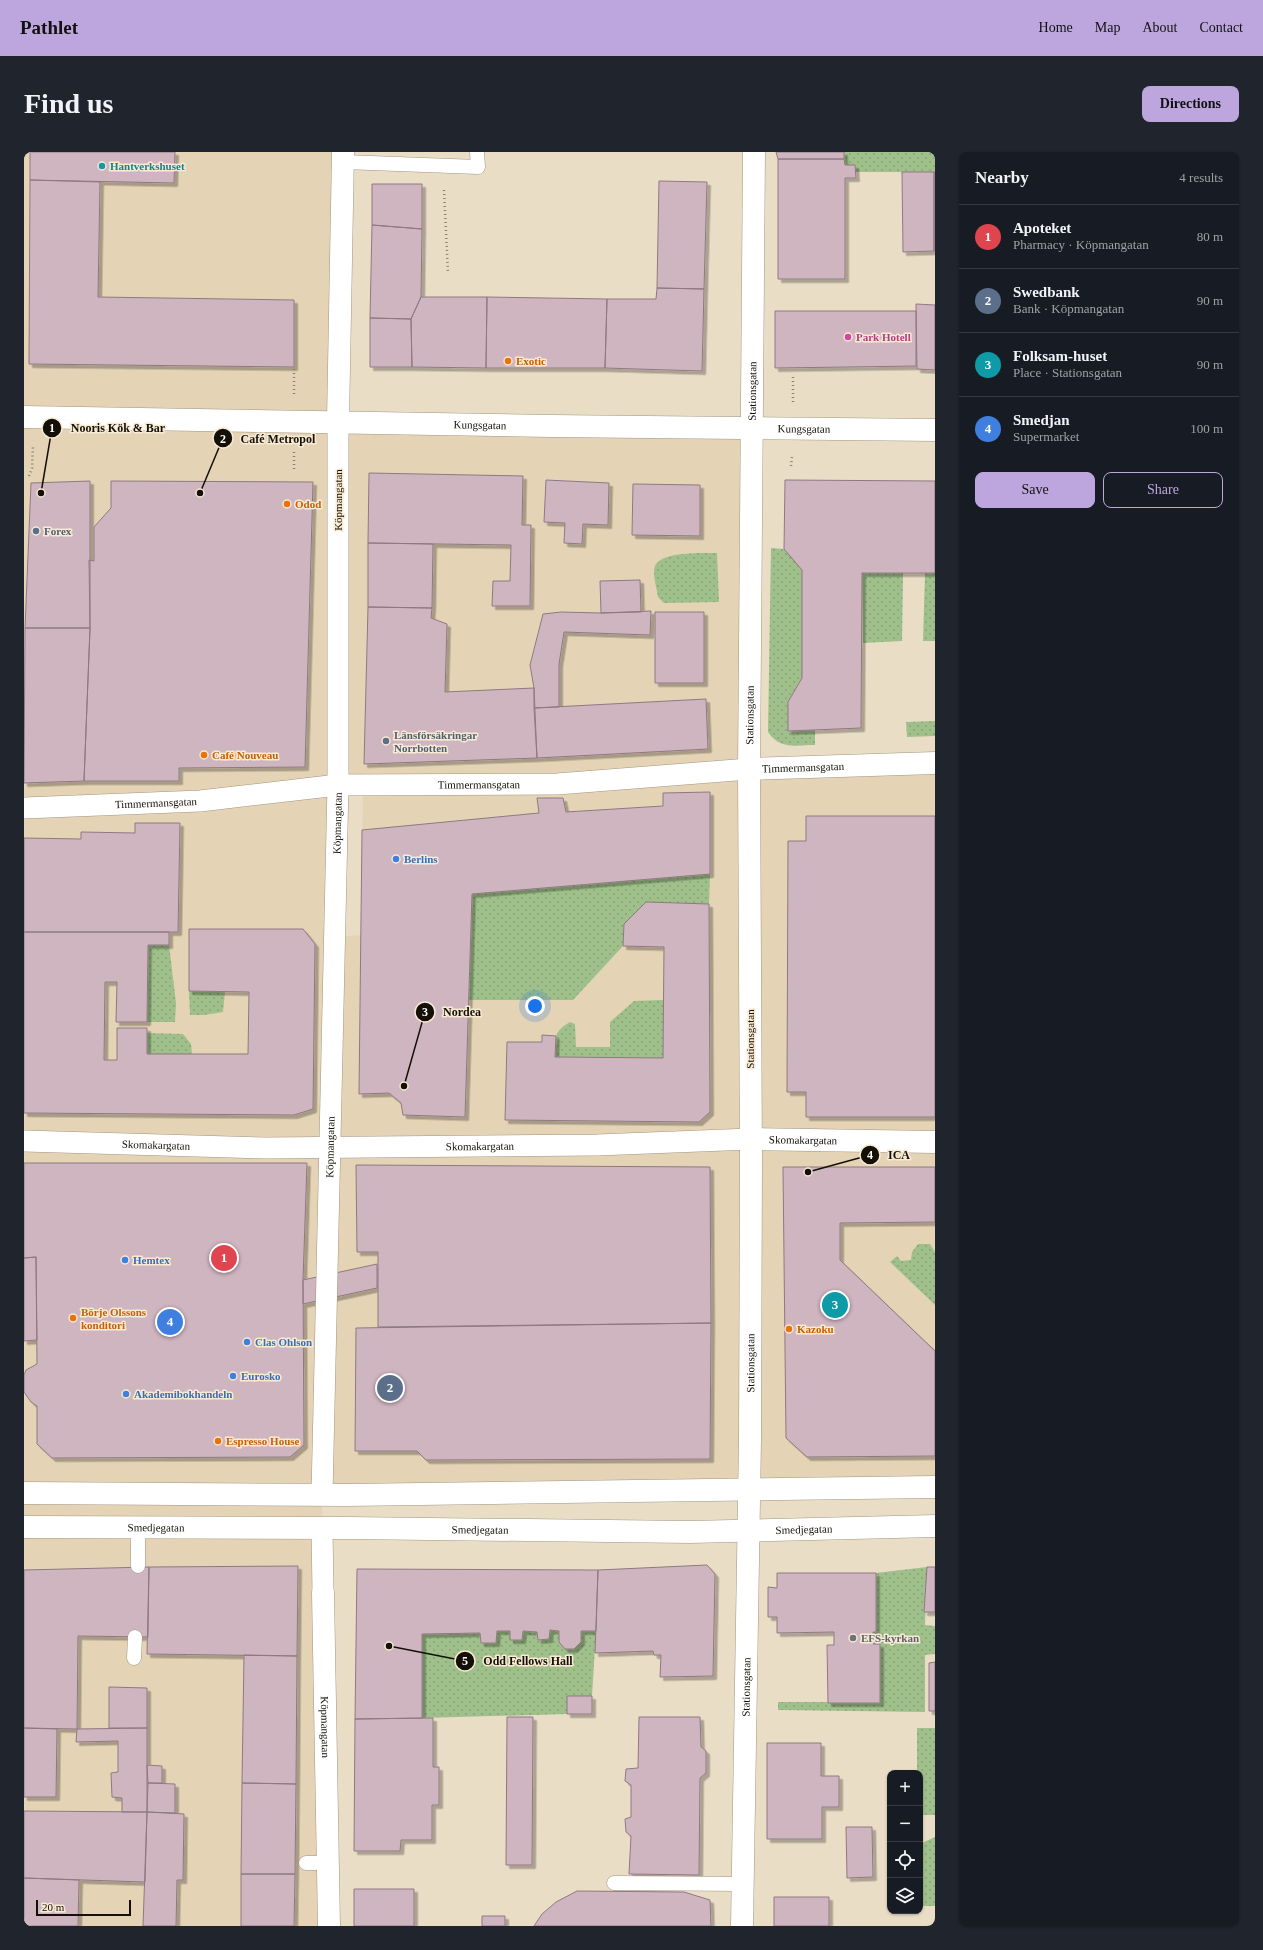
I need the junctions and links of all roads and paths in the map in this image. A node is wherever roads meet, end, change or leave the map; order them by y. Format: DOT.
graph roads {
  1 [pos="477,152"];
  2 [pos="754,152"];
  3 [pos="343,157"];
  4 [pos="442,166"];
  5 [pos="448,273"];
  6 [pos="24,417"];
  7 [pos="338,421"];
  8 [pos="751,428"];
  9 [pos="935,430"];
  10 [pos="935,764"];
  11 [pos="749,769"];
  12 [pos="338,785"];
  13 [pos="24,808"];
  14 [pos="751,1139"];
  15 [pos="24,1141"];
  16 [pos="935,1142"];
  17 [pos="330,1146"];
  18 [pos="935,1486"];
  19 [pos="750,1490"];
  20 [pos="24,1493"];
  21 [pos="322,1495"];
  22 [pos="935,1526"];
  23 [pos="138,1527"];
  24 [pos="24,1528"];
  25 [pos="322,1528"];
  26 [pos="749,1531"];
  27 [pos="138,1566"];
  28 [pos="323,1593"];
  29 [pos="135,1637"];
  30 [pos="134,1658"];
  31 [pos="306,1863"];
  32 [pos="328,1863"];
  33 [pos="614,1883"];
  34 [pos="743,1884"];
  35 [pos="329,1926"];
  36 [pos="742,1926"];
  1 -- 4 [label="lane"];
  2 -- 8 [label="street, Stationsgatan"];
  3 -- 4 [label="lane"];
  3 -- 7 [label="street, Köpmangatan"];
  4 -- 5 [label="path"];
  6 -- 7 [label="street, Kungsgatan"];
  7 -- 8 [label="street, Kungsgatan"];
  7 -- 12 [label="street, Köpmangatan"];
  8 -- 9 [label="street, Kungsgatan"];
  8 -- 11 [label="street, Stationsgatan"];
  10 -- 11 [label="street, Timmermansgatan"];
  11 -- 12 [label="street, Timmermansgatan"];
  11 -- 14 [label="street, Stationsgatan"];
  12 -- 13 [label="street, Timmermansgatan"];
  12 -- 17 [label="street, Köpmangatan"];
  14 -- 16 [label="street, Skomakargatan"];
  14 -- 17 [label="street, Skomakargatan"];
  14 -- 19 [label="street, Stationsgatan"];
  15 -- 17 [label="street, Skomakargatan"];
  17 -- 21 [label="street, Köpmangatan"];
  18 -- 19 [label="street"];
  19 -- 21 [label="street"];
  19 -- 26 [label="street, Stationsgatan"];
  20 -- 21 [label="street"];
  22 -- 26 [label="street, Smedjegatan"];
  23 -- 24 [label="street, Smedjegatan"];
  23 -- 25 [label="street, Smedjegatan"];
  23 -- 27 [label="lane"];
  25 -- 26 [label="street, Smedjegatan"];
  25 -- 28 [label="street, Köpmangatan"];
  26 -- 34 [label="street, Stationsgatan"];
  28 -- 32 [label="street, Köpmangatan"];
  29 -- 30 [label="lane"];
  31 -- 32 [label="lane"];
  32 -- 35 [label="street, Köpmangatan"];
  33 -- 34 [label="lane"];
  34 -- 36 [label="street, Stationsgatan"];
}
